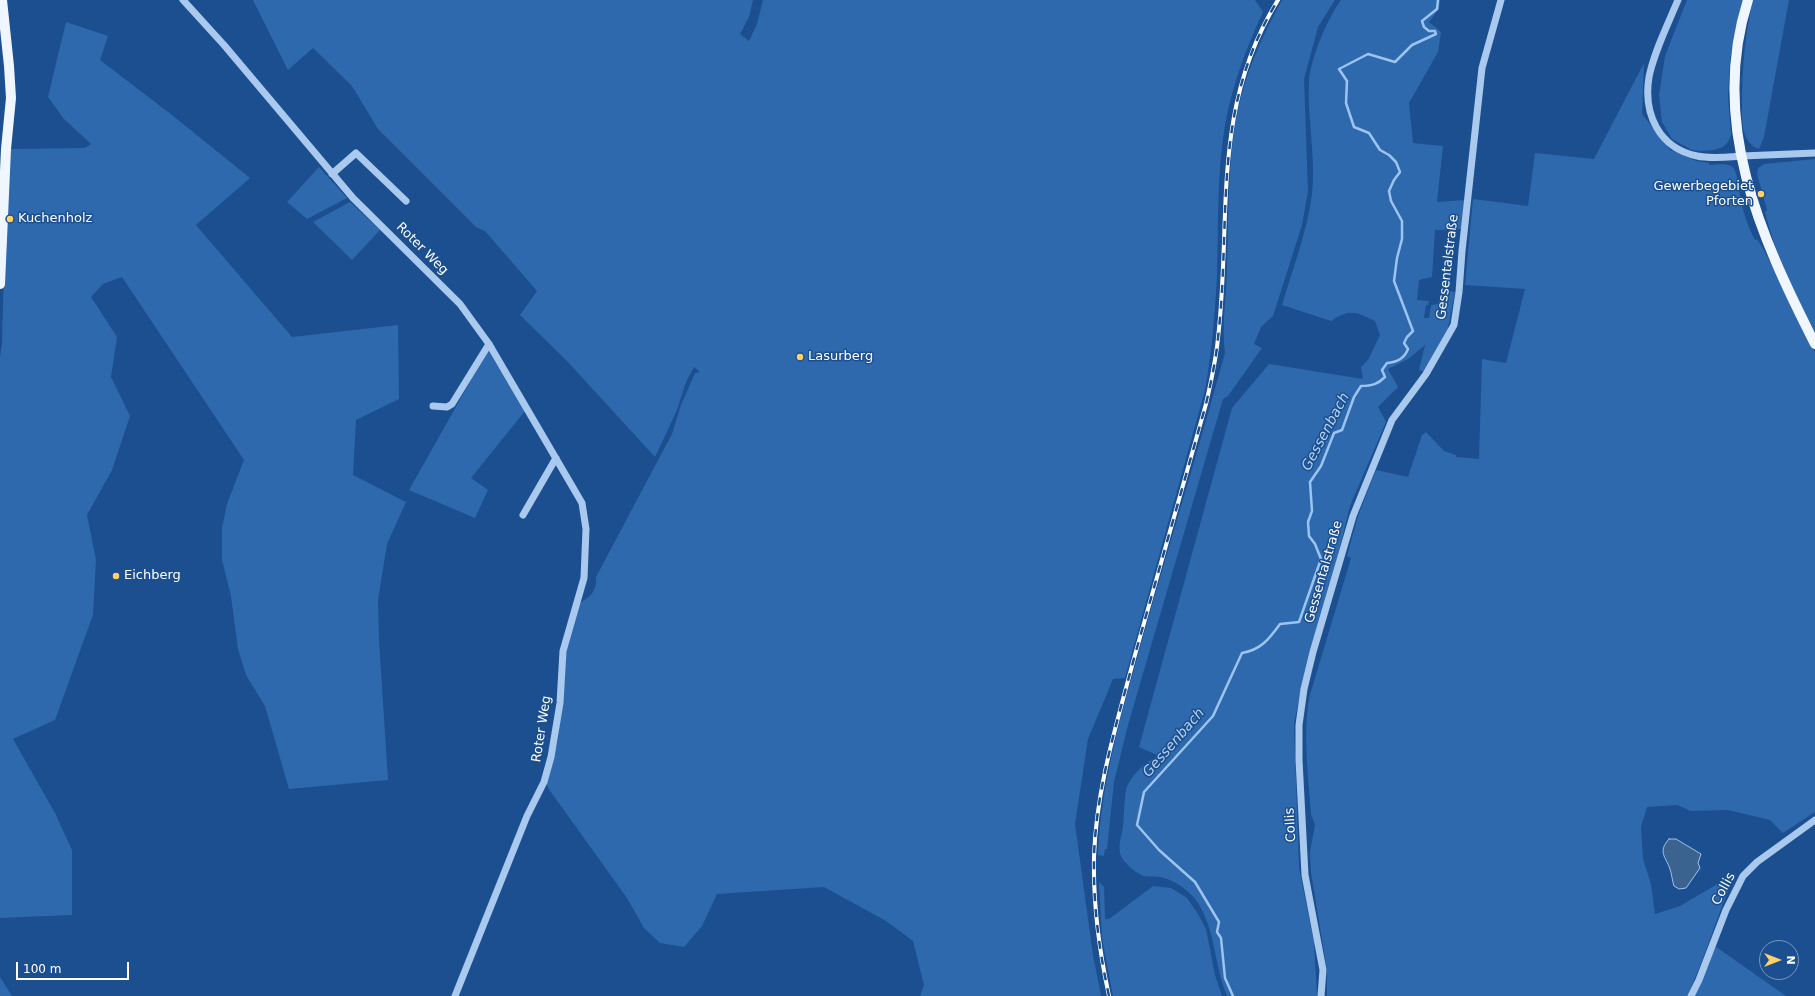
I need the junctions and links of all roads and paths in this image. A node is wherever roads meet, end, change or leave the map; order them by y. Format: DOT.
graph roads {
  1 [pos="2,0"];
  2 [pos="183,0"];
  3 [pos="1501,0"];
  4 [pos="1678,0"];
  5 [pos="1748,0"];
  6 [pos="1815,153"];
  7 [pos="1740,156"];
  8 [pos="332,174"];
  9 [pos="406,201"];
  10 [pos="1,220"];
  11 [pos="0,284"];
  12 [pos="489,344"];
  13 [pos="1815,344"];
  14 [pos="433,406"];
  15 [pos="556,458"];
  16 [pos="523,515"];
  17 [pos="1313,652"];
  18 [pos="1815,820"];
  19 [pos="455,996"];
  20 [pos="1321,996"];
  21 [pos="1691,996"];
  1 -- 10 [label="main road"];
  2 -- 8 [label="street, Roter Weg"];
  3 -- 17 [label="street, Gessentalstraße"];
  4 -- 7 [label="street"];
  5 -- 7 [label="main road"];
  6 -- 7 [label="street"];
  7 -- 13 [label="main road"];
  8 -- 9 [label="street, Roter Weg"];
  8 -- 12 [label="street, Roter Weg"];
  10 -- 11 [label="main road"];
  12 -- 14 [label="street"];
  12 -- 15 [label="street, Roter Weg"];
  15 -- 16 [label="street"];
  15 -- 19 [label="street, Roter Weg"];
  17 -- 20 [label="street, Collis"];
  18 -- 21 [label="street, Collis"];
}
